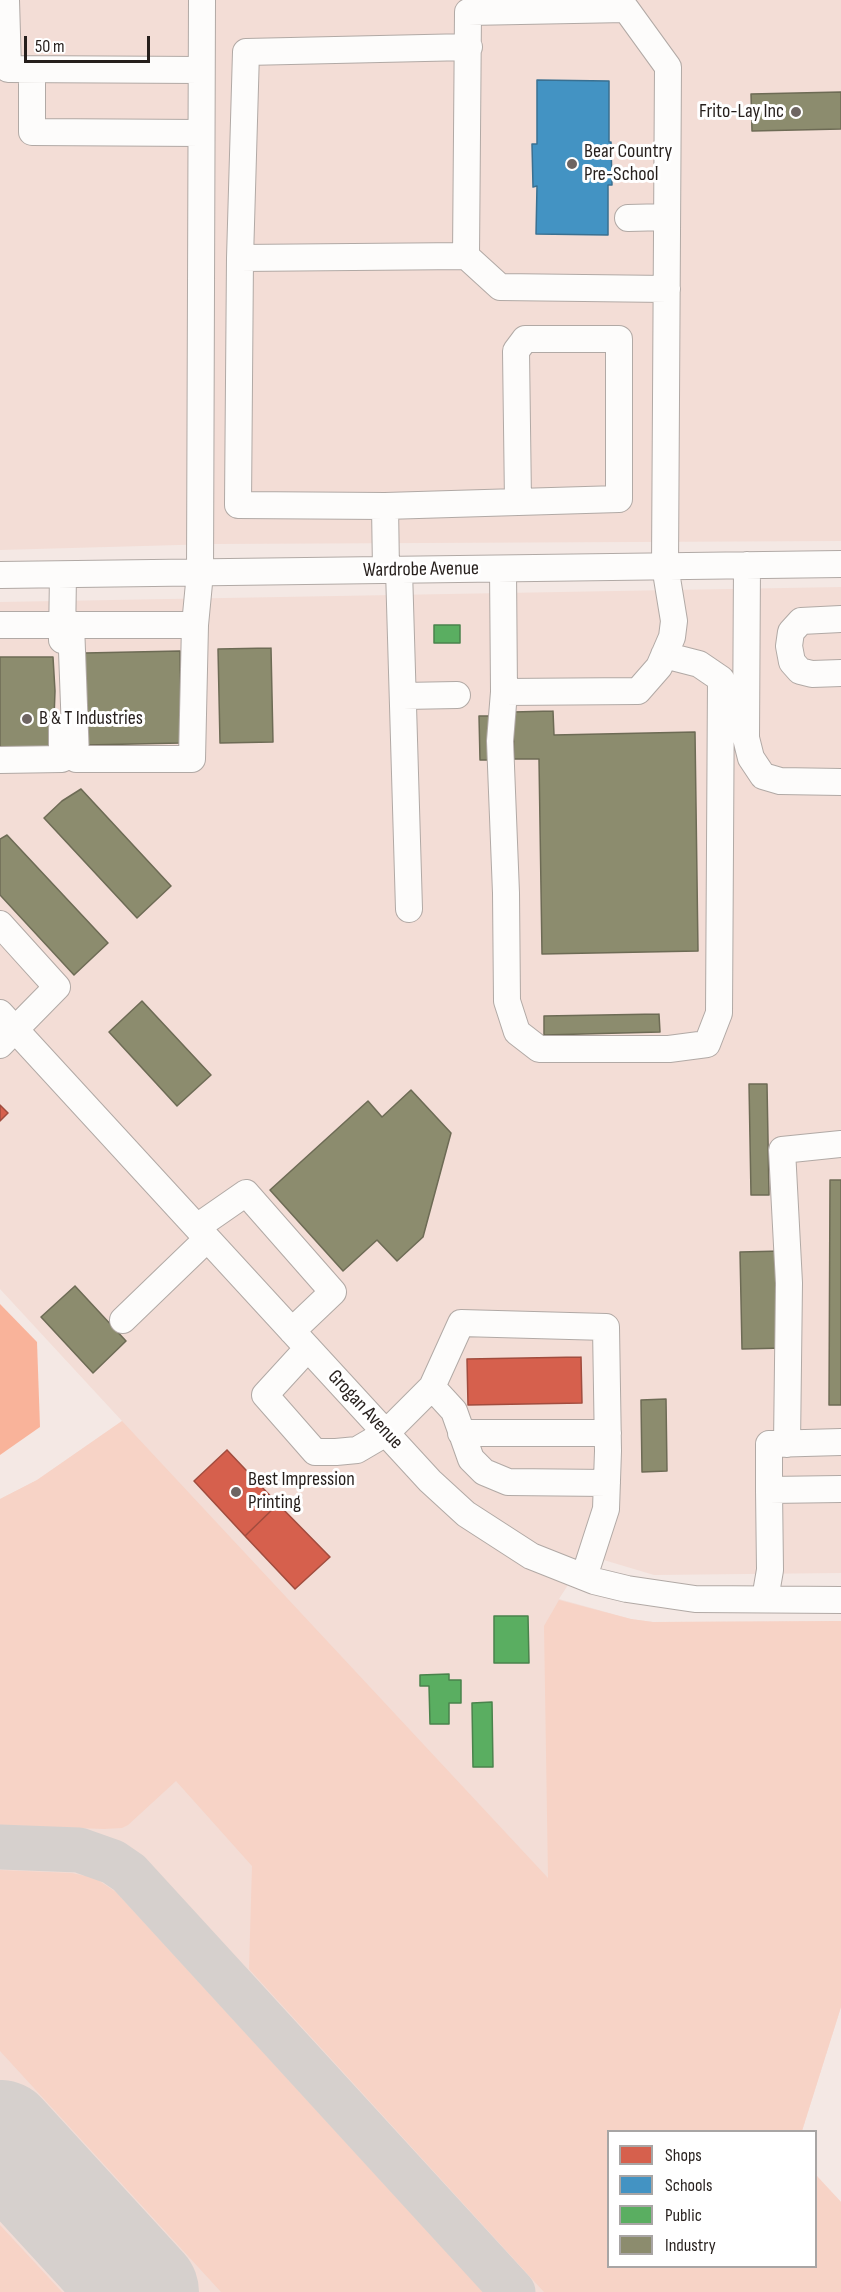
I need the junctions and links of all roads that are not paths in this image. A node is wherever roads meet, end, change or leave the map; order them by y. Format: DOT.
graph roads {
  1 [pos="6,0"];
  2 [pos="202,0"];
  3 [pos="469,47"];
  4 [pos="13,70"];
  5 [pos="201,70"];
  6 [pos="201,133"];
  7 [pos="668,217"];
  8 [pos="628,218"];
  9 [pos="466,256"];
  10 [pos="240,258"];
  11 [pos="667,289"];
  12 [pos="518,502"];
  13 [pos="385,506"];
  14 [pos="841,564"];
  15 [pos="747,565"];
  16 [pos="666,566"];
  17 [pos="503,569"];
  18 [pos="392,570"];
  19 [pos="200,573"];
  20 [pos="0,575"];
  21 [pos="63,575"];
  22 [pos="841,619"];
  23 [pos="67,624"];
  24 [pos="0,625"];
  25 [pos="195,625"];
  26 [pos="664,655"];
  27 [pos="841,673"];
  28 [pos="504,692"];
  29 [pos="457,695"];
  30 [pos="403,696"];
  31 [pos="0,760"];
  32 [pos="841,782"];
  33 [pos="409,909"];
  34 [pos="0,924"];
  35 [pos="5,1030"];
  36 [pos="841,1144"];
  37 [pos="202,1233"];
  38 [pos="123,1320"];
  39 [pos="300,1340"];
  40 [pos="432,1387"];
  41 [pos="386,1433"];
  42 [pos="461,1433"];
  43 [pos="608,1433"];
  44 [pos="841,1443"];
  45 [pos="787,1444"];
  46 [pos="607,1484"];
  47 [pos="841,1489"];
  48 [pos="769,1490"];
  49 [pos="584,1577"];
  50 [pos="765,1599"];
  51 [pos="841,1600"];
  1 -- 4 [label="street"];
  2 -- 5 [label="street"];
  3 -- 7 [label="street"];
  3 -- 9 [label="street"];
  3 -- 10 [label="street"];
  4 -- 5 [label="street"];
  4 -- 6 [label="street"];
  5 -- 6 [label="street"];
  6 -- 19 [label="street"];
  7 -- 8 [label="street"];
  7 -- 11 [label="street"];
  9 -- 10 [label="street"];
  9 -- 11 [label="street"];
  10 -- 13 [label="street"];
  11 -- 16 [label="street"];
  12 -- 12 [label="street"];
  12 -- 13 [label="street"];
  13 -- 18 [label="street"];
  14 -- 15 [label="street, Wardrobe Avenue"];
  15 -- 16 [label="street, Wardrobe Avenue"];
  15 -- 32 [label="street"];
  16 -- 17 [label="street, Wardrobe Avenue"];
  16 -- 26 [label="street"];
  17 -- 18 [label="street, Wardrobe Avenue"];
  17 -- 28 [label="street"];
  18 -- 19 [label="street, Wardrobe Avenue"];
  18 -- 30 [label="street"];
  19 -- 21 [label="street, Wardrobe Avenue"];
  19 -- 25 [label="street"];
  20 -- 21 [label="street, Wardrobe Avenue"];
  21 -- 23 [label="street"];
  22 -- 27 [label="street"];
  23 -- 24 [label="street"];
  23 -- 25 [label="street"];
  23 -- 25 [label="street"];
  23 -- 31 [label="street"];
  26 -- 28 [label="street"];
  26 -- 28 [label="street"];
  29 -- 30 [label="street"];
  30 -- 33 [label="street"];
  34 -- 35 [label="street"];
  35 -- 37 [label="street, Grogan Avenue"];
  36 -- 45 [label="street"];
  37 -- 38 [label="street"];
  37 -- 39 [label="street, Grogan Avenue"];
  37 -- 39 [label="street"];
  39 -- 41 [label="street, Grogan Avenue"];
  39 -- 41 [label="street"];
  40 -- 41 [label="street"];
  40 -- 42 [label="street"];
  40 -- 43 [label="street"];
  41 -- 49 [label="street, Grogan Avenue"];
  42 -- 43 [label="street"];
  42 -- 46 [label="street"];
  43 -- 46 [label="street"];
  44 -- 45 [label="street"];
  45 -- 48 [label="street"];
  46 -- 49 [label="street"];
  47 -- 48 [label="street"];
  48 -- 50 [label="street"];
  49 -- 50 [label="street, Grogan Avenue"];
  50 -- 51 [label="street, Grogan Avenue"];
}
